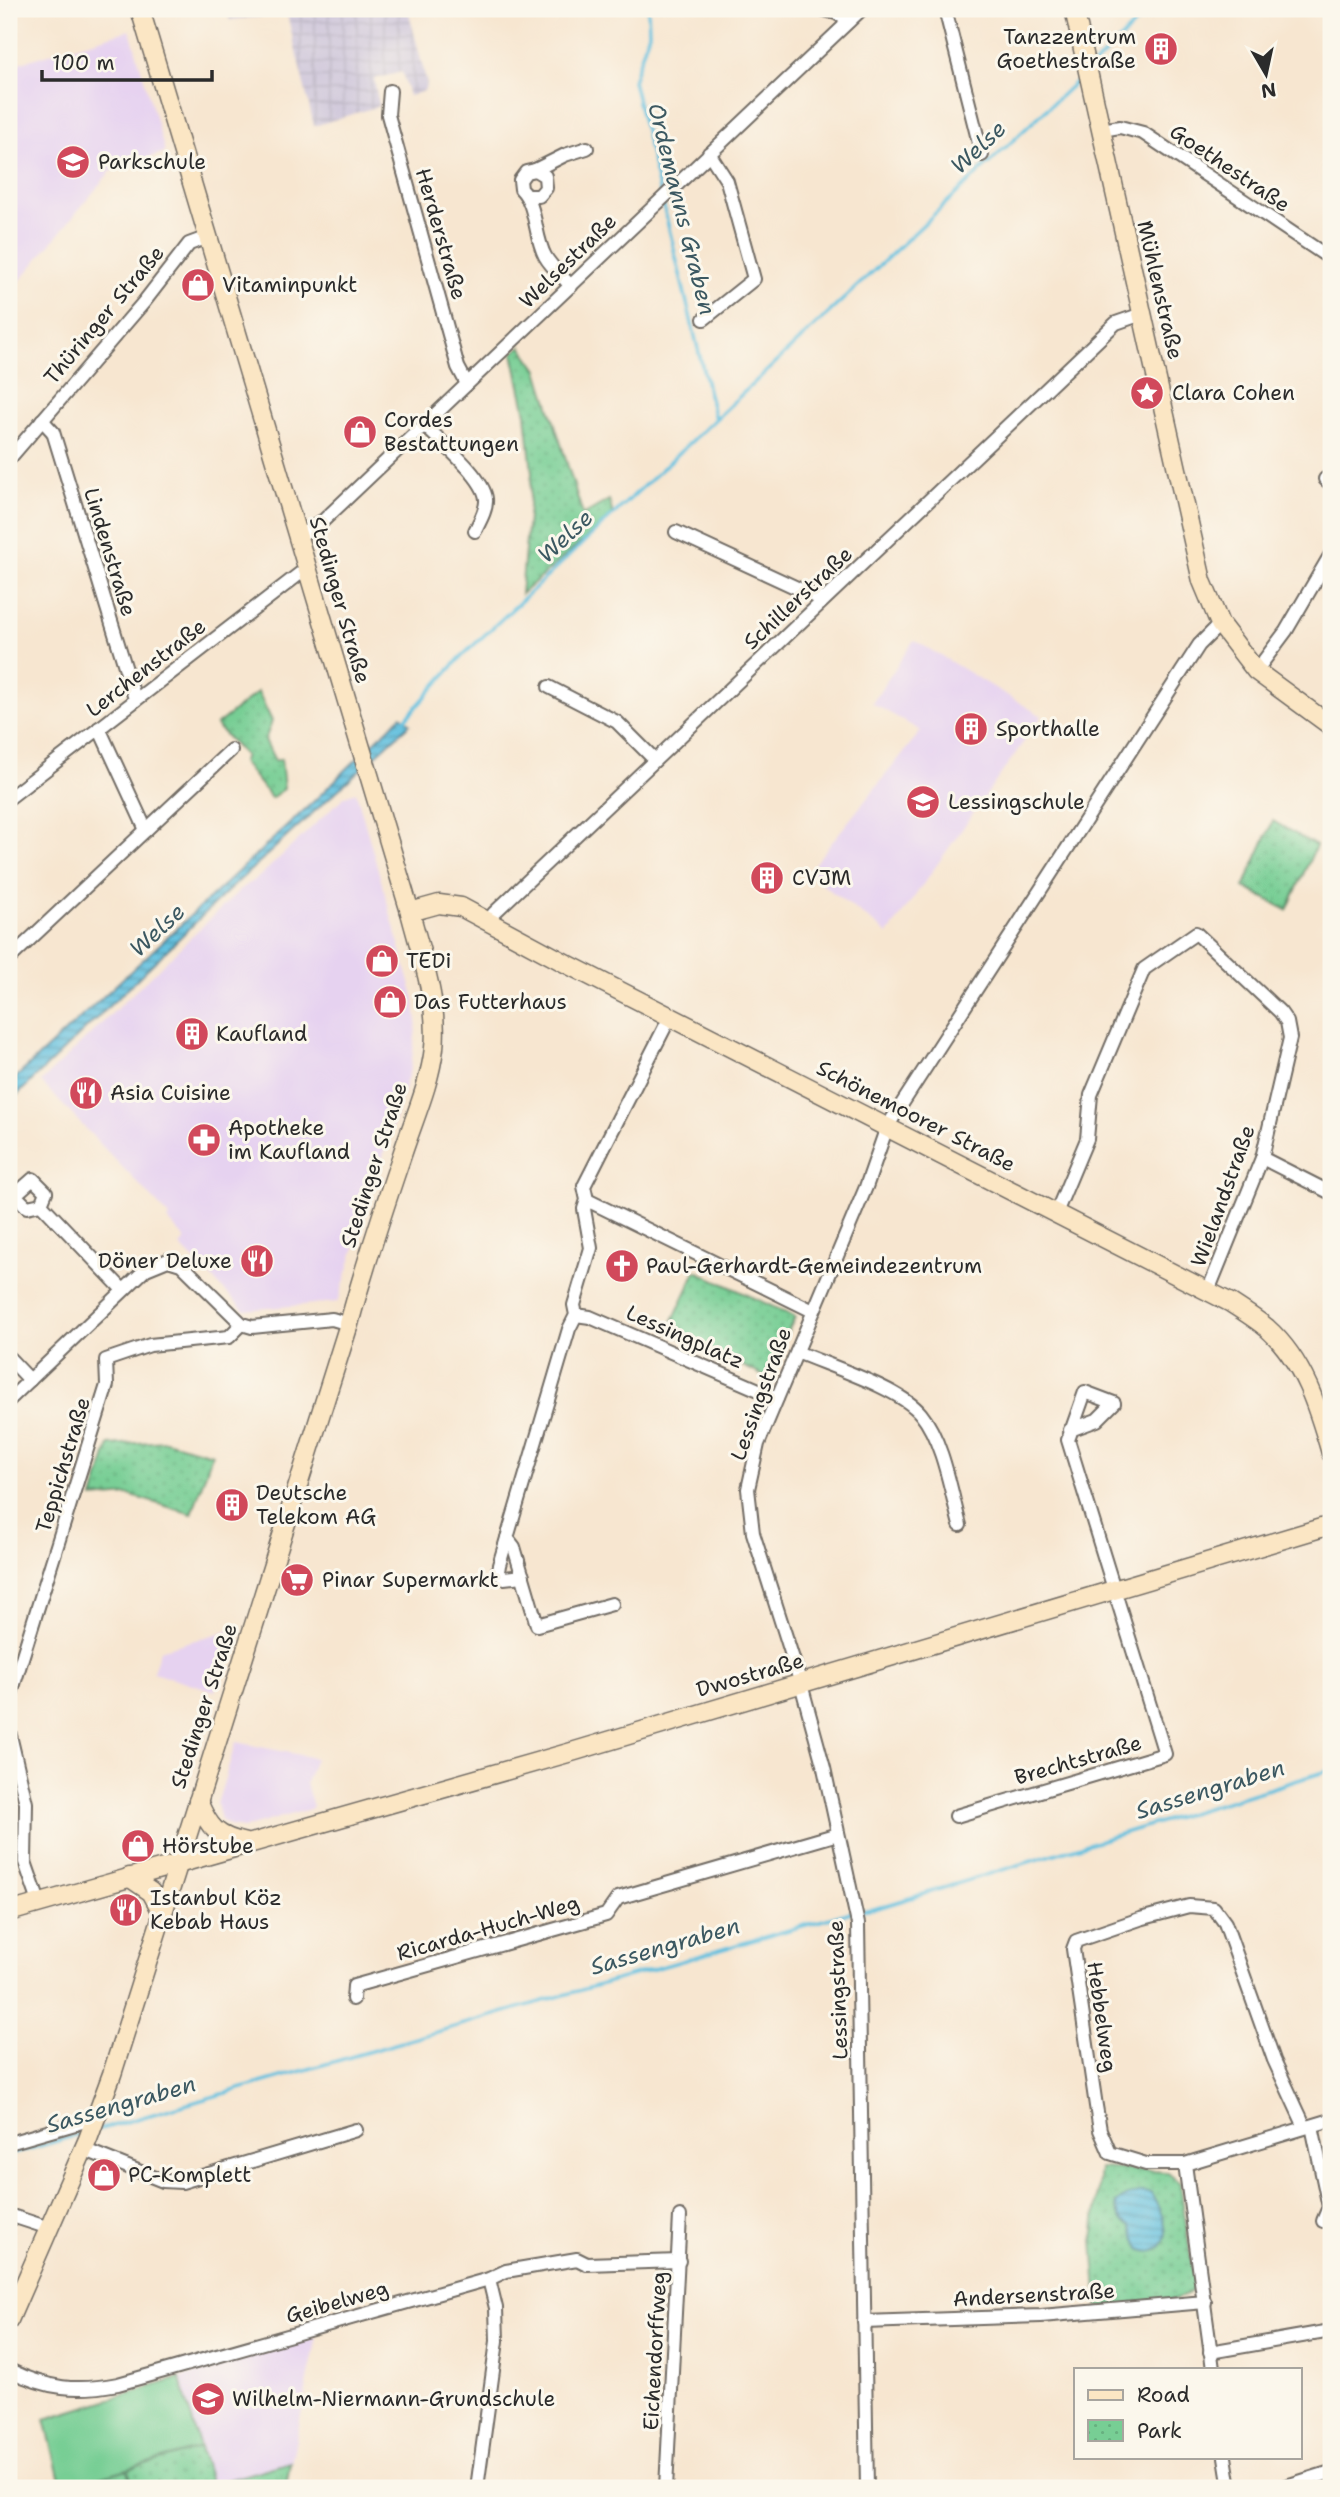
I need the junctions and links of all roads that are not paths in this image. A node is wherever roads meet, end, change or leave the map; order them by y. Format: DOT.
graph roads {
  1 [pos="140,9"];
  2 [pos="821,9"];
  3 [pos="862,9"];
  4 [pos="945,9"];
  5 [pos="1074,9"];
  6 [pos="849,22"];
  7 [pos="390,91"];
  8 [pos="1101,130"];
  9 [pos="587,148"];
  10 [pos="709,153"];
  11 [pos="982,155"];
  12 [pos="535,170"];
  13 [pos="527,196"];
  14 [pos="208,237"];
  15 [pos="1331,259"];
  16 [pos="571,285"];
  17 [pos="1142,314"];
  18 [pos="704,319"];
  19 [pos="467,384"];
  20 [pos="42,420"];
  21 [pos="424,425"];
  22 [pos="9,459"];
  23 [pos="475,531"];
  24 [pos="676,532"];
  25 [pos="298,537"];
  26 [pos="1331,555"];
  27 [pos="307,568"];
  28 [pos="823,600"];
  29 [pos="1220,624"];
  30 [pos="1256,671"];
  31 [pos="549,687"];
  32 [pos="135,699"];
  33 [pos="1331,726"];
  34 [pos="99,728"];
  35 [pos="231,750"];
  36 [pos="655,760"];
  37 [pos="9,798"];
  38 [pos="146,830"];
  39 [pos="410,912"];
  40 [pos="489,921"];
  41 [pos="9,959"];
  42 [pos="670,1017"];
  43 [pos="887,1127"];
  44 [pos="1262,1158"];
  45 [pos="1331,1193"];
  46 [pos="587,1200"];
  47 [pos="41,1204"];
  48 [pos="1056,1213"];
  49 [pos="123,1290"];
  50 [pos="1208,1291"];
  51 [pos="813,1311"];
  52 [pos="576,1315"];
  53 [pos="242,1324"];
  54 [pos="349,1324"];
  55 [pos="797,1352"];
  56 [pos="9,1357"];
  57 [pos="30,1380"];
  58 [pos="777,1398"];
  59 [pos="9,1400"];
  60 [pos="1070,1430"];
  61 [pos="1331,1453"];
  62 [pos="960,1525"];
  63 [pos="1331,1525"];
  64 [pos="507,1538"];
  65 [pos="523,1576"];
  66 [pos="1114,1589"];
  67 [pos="612,1604"];
  68 [pos="801,1684"];
  69 [pos="9,1700"];
  70 [pos="9,1731"];
  71 [pos="198,1801"];
  72 [pos="956,1816"];
  73 [pos="838,1834"];
  74 [pos="246,1843"];
  75 [pos="179,1862"];
  76 [pos="129,1877"];
  77 [pos="39,1902"];
  78 [pos="9,1912"];
  79 [pos="163,1914"];
  80 [pos="353,1999"];
  81 [pos="1331,2120"];
  82 [pos="1308,2127"];
  83 [pos="356,2130"];
  84 [pos="90,2133"];
  85 [pos="9,2143"];
  86 [pos="1185,2164"];
  87 [pos="9,2215"];
  88 [pos="680,2216"];
  89 [pos="1323,2221"];
  90 [pos="49,2228"];
  91 [pos="679,2261"];
  92 [pos="489,2279"];
  93 [pos="1205,2302"];
  94 [pos="9,2320"];
  95 [pos="864,2322"];
  96 [pos="1331,2331"];
  97 [pos="1210,2352"];
  98 [pos="1213,2368"];
  99 [pos="9,2370"];
  100 [pos="1225,2458"];
  101 [pos="1331,2472"];
  102 [pos="477,2488"];
  103 [pos="666,2488"];
  104 [pos="867,2488"];
  105 [pos="1230,2488"];
  106 [pos="1280,2488"];
  1 -- 14 [label="main road, Stedinger Straße"];
  2 -- 6 [label="street"];
  3 -- 6 [label="street, Welsestraße"];
  4 -- 11 [label="street"];
  5 -- 8 [label="main road, Mühlenstraße"];
  6 -- 10 [label="street, Welsestraße"];
  7 -- 19 [label="street, Herderstraße"];
  8 -- 15 [label="street, Goethestraße"];
  8 -- 17 [label="main road, Mühlenstraße"];
  9 -- 12 [label="street"];
  10 -- 16 [label="street, Welsestraße"];
  10 -- 18 [label="street"];
  12 -- 13 [label="street"];
  12 -- 13 [label="street"];
  13 -- 16 [label="street"];
  14 -- 20 [label="street, Thüringer Straße"];
  14 -- 25 [label="main road, Stedinger Straße"];
  16 -- 19 [label="street, Welsestraße"];
  17 -- 28 [label="street, Schillerstraße"];
  17 -- 29 [label="main road, Mühlenstraße"];
  19 -- 21 [label="street, Welsestraße"];
  20 -- 22 [label="street, Thüringer Straße"];
  20 -- 32 [label="street, Lindenstraße"];
  21 -- 23 [label="street"];
  21 -- 25 [label="street, Welsestraße"];
  24 -- 28 [label="street"];
  25 -- 27 [label="main road, Stedinger Straße"];
  26 -- 30 [label="street"];
  27 -- 32 [label="street, Lerchenstraße"];
  27 -- 39 [label="main road, Stedinger Straße"];
  28 -- 36 [label="street, Schillerstraße"];
  29 -- 30 [label="main road, Mühlenstraße"];
  29 -- 43 [label="street, Lessingstraße"];
  30 -- 33 [label="main road, Mühlenstraße"];
  31 -- 36 [label="street"];
  32 -- 34 [label="street, Lerchenstraße"];
  34 -- 37 [label="street, Lerchenstraße"];
  34 -- 38 [label="street"];
  35 -- 38 [label="street"];
  36 -- 40 [label="street, Schillerstraße"];
  38 -- 41 [label="street"];
  39 -- 40 [label="main road, Schönemoorer Straße"];
  39 -- 54 [label="main road, Stedinger Straße"];
  40 -- 42 [label="main road, Schönemoorer Straße"];
  42 -- 43 [label="main road, Schönemoorer Straße"];
  42 -- 46 [label="street"];
  43 -- 48 [label="main road, Schönemoorer Straße"];
  43 -- 51 [label="street, Lessingstraße"];
  44 -- 45 [label="street"];
  44 -- 48 [label="street, Wielandstraße"];
  44 -- 50 [label="street, Wielandstraße"];
  46 -- 51 [label="street"];
  46 -- 52 [label="street"];
  47 -- 49 [label="street"];
  48 -- 50 [label="main road, Schönemoorer Straße"];
  49 -- 53 [label="street"];
  49 -- 57 [label="street"];
  50 -- 61 [label="main road, Schönemoorer Straße"];
  51 -- 55 [label="street, Lessingstraße"];
  52 -- 58 [label="street, Lessingplatz"];
  52 -- 64 [label="street"];
  53 -- 54 [label="street"];
  53 -- 69 [label="street, Teppichstraße"];
  54 -- 71 [label="main road, Stedinger Straße"];
  55 -- 58 [label="street, Lessingstraße"];
  55 -- 62 [label="street"];
  56 -- 57 [label="street"];
  57 -- 59 [label="street"];
  58 -- 68 [label="street, Lessingstraße"];
  60 -- 66 [label="street"];
  63 -- 66 [label="main road, Dwostraße"];
  64 -- 65 [label="street"];
  64 -- 65 [label="street"];
  65 -- 67 [label="street"];
  66 -- 68 [label="main road, Dwostraße"];
  66 -- 72 [label="street, Brechtstraße"];
  68 -- 73 [label="street, Lessingstraße"];
  68 -- 74 [label="main road, Dwostraße"];
  70 -- 77 [label="street"];
  71 -- 74 [label="main road"];
  71 -- 75 [label="main road, Stedinger Straße"];
  73 -- 80 [label="street, Ricarda-Huch-Weg"];
  73 -- 95 [label="street, Lessingstraße"];
  74 -- 75 [label="main road, Dwostraße"];
  75 -- 76 [label="main road, Dwostraße"];
  75 -- 79 [label="main road, Stedinger Straße"];
  76 -- 77 [label="main road, Dwostraße"];
  76 -- 79 [label="main road"];
  77 -- 78 [label="main road, Dwostraße"];
  79 -- 84 [label="main road, Stedinger Straße"];
  81 -- 82 [label="street"];
  82 -- 86 [label="street"];
  82 -- 86 [label="street, Hebbelweg"];
  82 -- 89 [label="street"];
  83 -- 84 [label="street"];
  84 -- 85 [label="street"];
  84 -- 90 [label="main road, Stedinger Straße"];
  86 -- 93 [label="street"];
  87 -- 90 [label="street"];
  88 -- 91 [label="street, Eichendorffweg"];
  90 -- 94 [label="main road, Stedinger Straße"];
  91 -- 92 [label="street, Geibelweg"];
  91 -- 103 [label="street, Eichendorffweg"];
  92 -- 99 [label="street, Geibelweg"];
  92 -- 102 [label="street"];
  93 -- 95 [label="street, Andersenstraße"];
  93 -- 97 [label="street"];
  95 -- 104 [label="street, Lessingstraße"];
  96 -- 97 [label="street"];
  97 -- 98 [label="street"];
  100 -- 105 [label="street"];
  101 -- 106 [label="street"];
}
